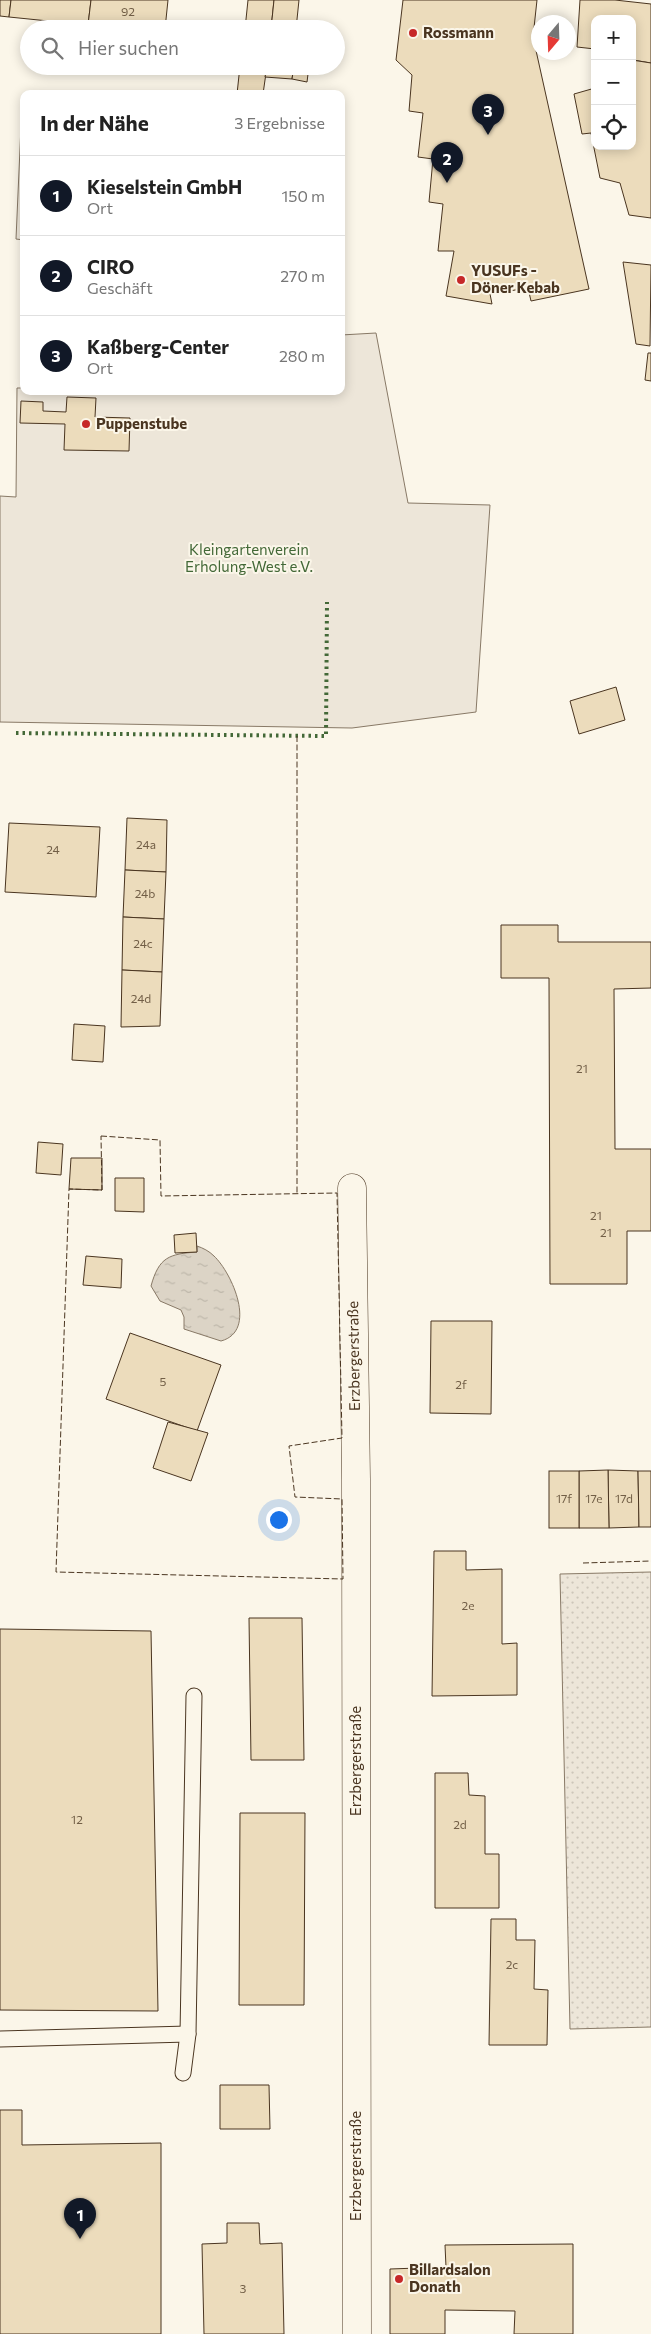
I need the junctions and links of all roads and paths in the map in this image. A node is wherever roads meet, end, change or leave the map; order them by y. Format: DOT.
graph roads {
  1 [pos="352,1188"];
  2 [pos="194,1696"];
  3 [pos="188,2034"];
  4 [pos="0,2039"];
  5 [pos="183,2073"];
  6 [pos="357,2334"];
  1 -- 6 [label="street, Erzbergerstraße"];
  2 -- 3 [label="lane"];
  3 -- 4 [label="lane"];
  3 -- 5 [label="lane"];
}
